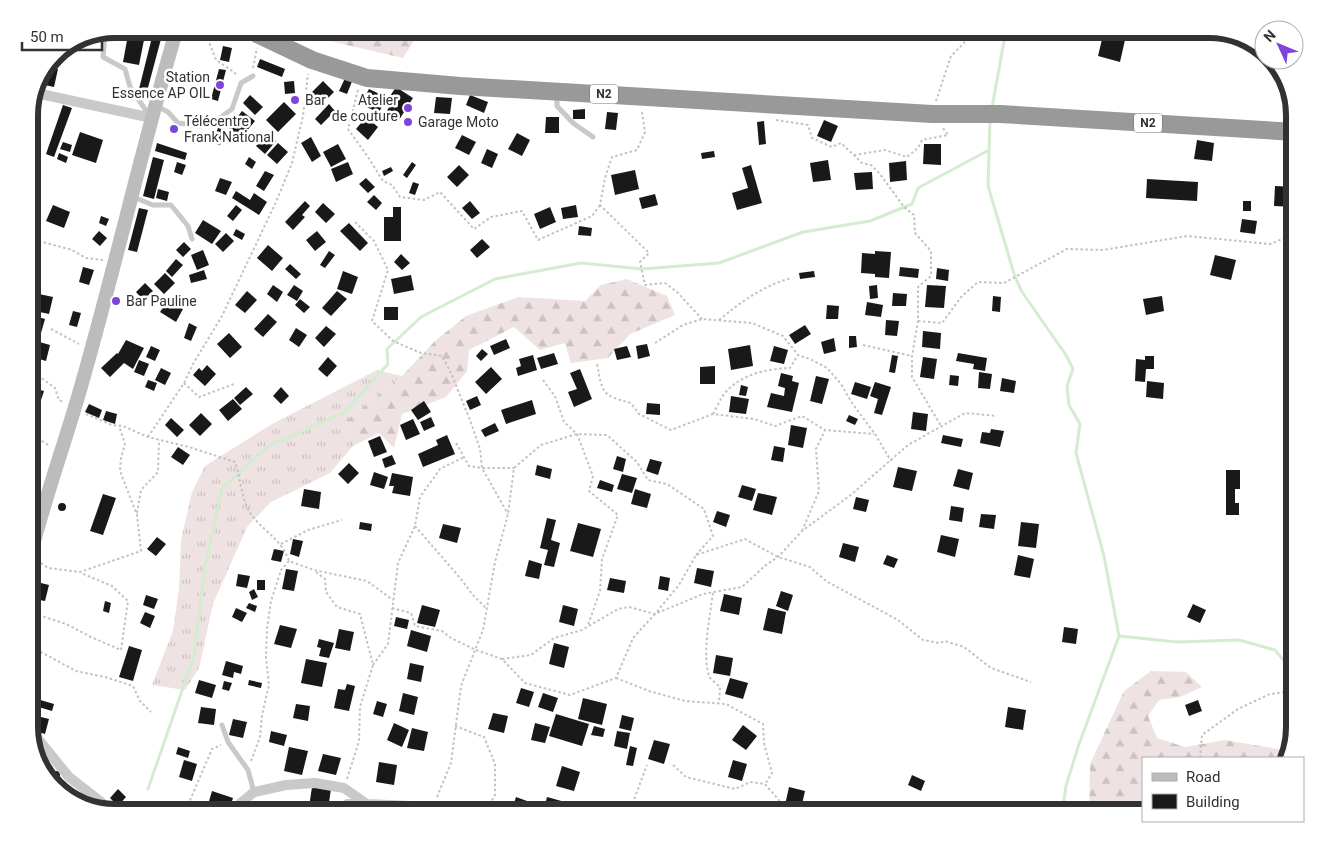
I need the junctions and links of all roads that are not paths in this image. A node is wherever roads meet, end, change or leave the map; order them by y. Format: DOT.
graph roads {
  1 [pos="174,38"];
  2 [pos="265,38"];
  3 [pos="106,39"];
  4 [pos="252,76"];
  5 [pos="557,91"];
  6 [pos="40,94"];
  7 [pos="153,111"];
  8 [pos="1286,131"];
  9 [pos="593,137"];
  10 [pos="132,197"];
  11 [pos="192,239"];
  12 [pos="38,531"];
  13 [pos="222,725"];
  14 [pos="39,740"];
  15 [pos="254,792"];
  16 [pos="103,804"];
  17 [pos="239,804"];
  18 [pos="347,804"];
  19 [pos="366,804"];
  1 -- 7 [label="street"];
  2 -- 5 [label="highway, N2"];
  3 -- 7 [label="lane"];
  4 -- 7 [label="lane"];
  5 -- 8 [label="highway, N2"];
  5 -- 9 [label="lane"];
  6 -- 7 [label="street"];
  7 -- 10 [label="street"];
  10 -- 11 [label="lane"];
  10 -- 12 [label="street"];
  13 -- 15 [label="lane"];
  14 -- 16 [label="street"];
  15 -- 17 [label="street"];
  15 -- 19 [label="street"];
  18 -- 19 [label="street"];
}
